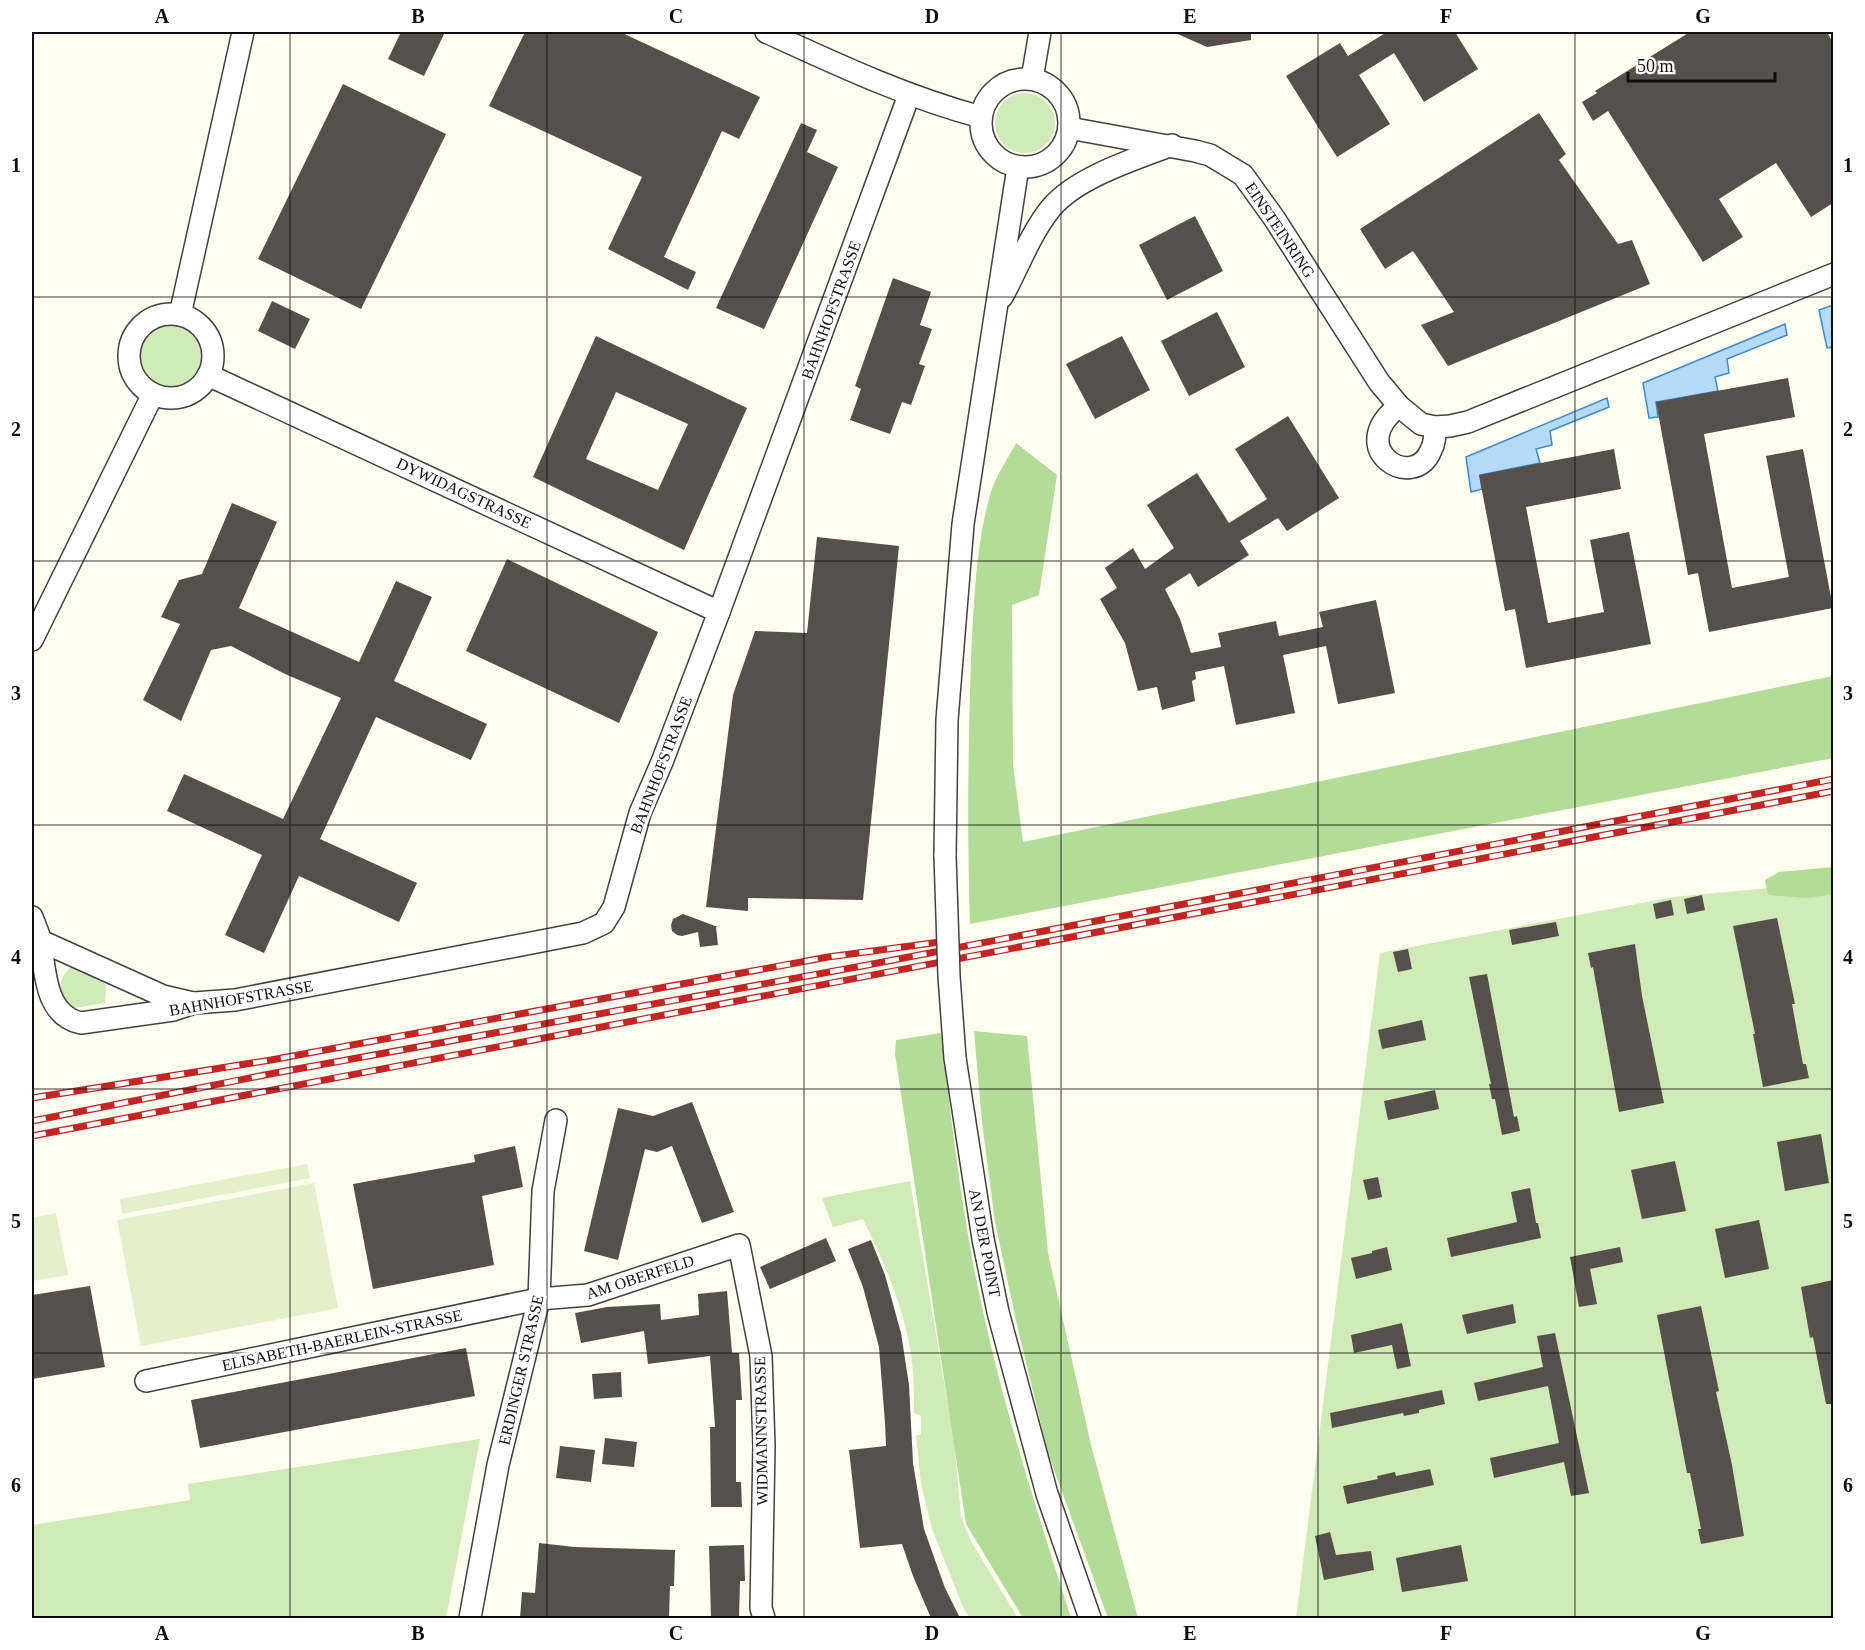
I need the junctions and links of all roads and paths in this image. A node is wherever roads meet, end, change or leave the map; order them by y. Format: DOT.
graph roads {
  1 [pos="243,32"];
  2 [pos="766,32"];
  3 [pos="1040,32"];
  4 [pos="1032,79"];
  5 [pos="909,95"];
  6 [pos="981,117"];
  7 [pos="1069,128"];
  8 [pos="1173,145"];
  9 [pos="1018,166"];
  10 [pos="1833,274"];
  11 [pos="995,310"];
  12 [pos="180,315"];
  13 [pos="208,375"];
  14 [pos="153,394"];
  15 [pos="1399,406"];
  16 [pos="1435,427"];
  17 [pos="719,612"];
  18 [pos="32,640"];
  19 [pos="32,917"];
  20 [pos="41,942"];
  21 [pos="194,1004"];
  22 [pos="556,1120"];
  23 [pos="739,1245"];
  24 [pos="539,1299"];
  25 [pos="146,1381"];
  26 [pos="470,1618"];
  27 [pos="764,1618"];
  28 [pos="1089,1618"];
  1 -- 12 [label="street"];
  2 -- 5 [label="street"];
  3 -- 4 [label="street"];
  4 -- 6 [label="street"];
  4 -- 7 [label="street"];
  5 -- 6 [label="street"];
  5 -- 17 [label="street, BAHNHOFSTRASSE"];
  6 -- 9 [label="street"];
  7 -- 8 [label="street, EINSTEINRING"];
  7 -- 9 [label="street"];
  8 -- 11 [label="street"];
  8 -- 15 [label="street, EINSTEINRING"];
  9 -- 11 [label="street, AN DER POINT"];
  10 -- 16 [label="street"];
  11 -- 28 [label="street, AN DER POINT, bridge"];
  12 -- 13 [label="street"];
  12 -- 14 [label="street"];
  13 -- 14 [label="street"];
  13 -- 17 [label="street, DYWIDAGSTRASSE"];
  14 -- 18 [label="street"];
  15 -- 16 [label="street, EINSTEINRING"];
  15 -- 16 [label="street"];
  17 -- 21 [label="street, BAHNHOFSTRASSE"];
  19 -- 20 [label="street"];
  20 -- 21 [label="street"];
  20 -- 21 [label="street, BAHNHOFSTRASSE"];
  22 -- 24 [label="street, ERDINGER STRASSE"];
  23 -- 24 [label="street, AM OBERFELD"];
  23 -- 27 [label="street, WIDMANNSTRASSE"];
  24 -- 25 [label="street, ELISABETH-BAERLEIN-STRASSE"];
  24 -- 26 [label="street, ERDINGER STRASSE"];
}
